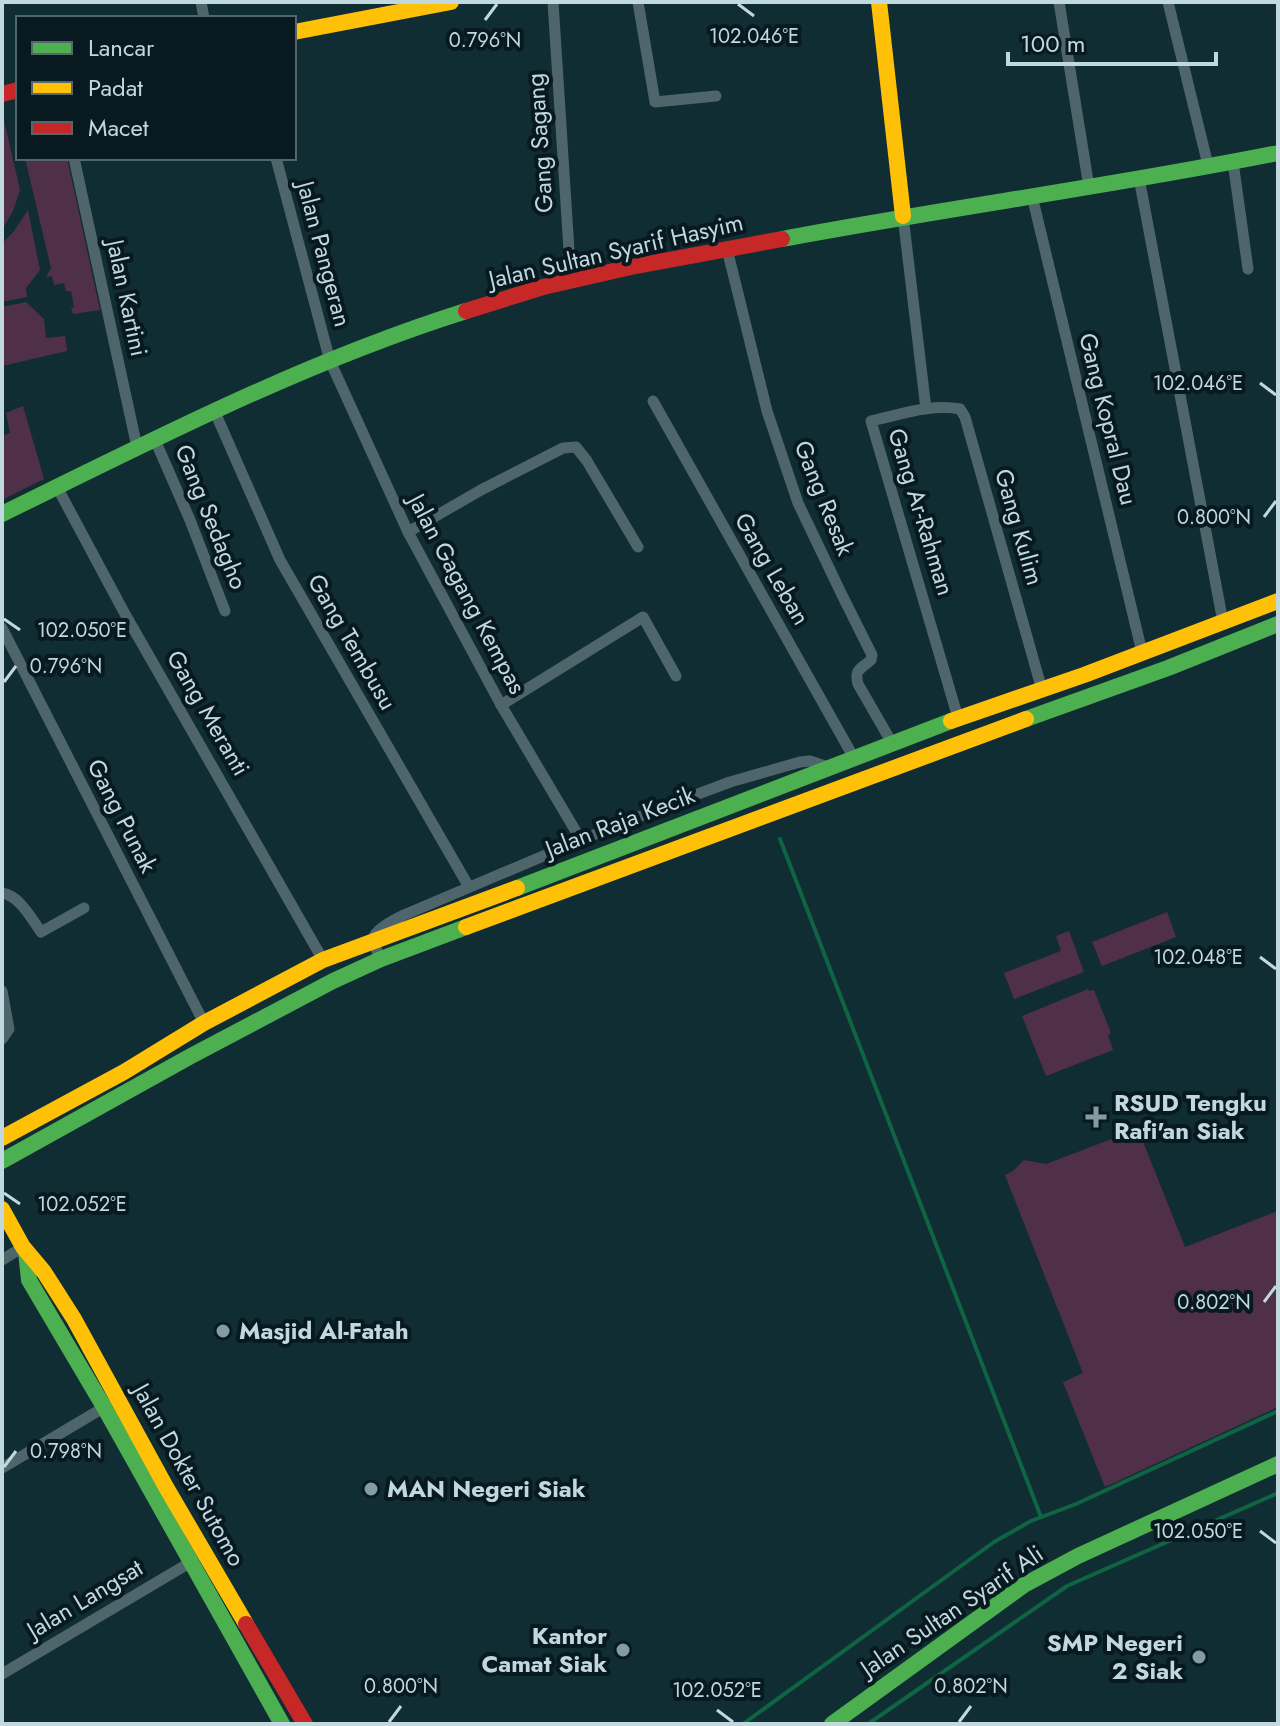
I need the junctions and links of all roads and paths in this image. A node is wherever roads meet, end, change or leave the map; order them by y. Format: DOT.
graph roads {
  1 [pos="451,2"];
  2 [pos="553,2"];
  3 [pos="638,2"];
  4 [pos="879,2"];
  5 [pos="1059,2"];
  6 [pos="1168,2"];
  7 [pos="410,6"];
  8 [pos="296,32"];
  9 [pos="716,96"];
  10 [pos="1278,153"];
  11 [pos="74,160"];
  12 [pos="277,160"];
  13 [pos="1233,162"];
  14 [pos="1208,165"];
  15 [pos="1139,178"];
  16 [pos="1089,187"];
  17 [pos="1032,196"];
  18 [pos="903,216"];
  19 [pos="727,249"];
  20 [pos="1248,269"];
  21 [pos="571,281"];
  22 [pos="330,361"];
  23 [pos="653,401"];
  24 [pos="926,409"];
  25 [pos="214,410"];
  26 [pos="155,440"];
  27 [pos="137,447"];
  28 [pos="57,487"];
  29 [pos="2,514"];
  30 [pos="408,532"];
  31 [pos="638,547"];
  32 [pos="1278,601"];
  33 [pos="225,611"];
  34 [pos="1223,622"];
  35 [pos="1278,624"];
  36 [pos="2,628"];
  37 [pos="1142,652"];
  38 [pos="676,676"];
  39 [pos="1042,690"];
  40 [pos="501,705"];
  41 [pos="958,718"];
  42 [pos="892,743"];
  43 [pos="854,758"];
  44 [pos="831,767"];
  45 [pos="581,840"];
  46 [pos="469,887"];
  47 [pos="2,893"];
  48 [pos="84,908"];
  49 [pos="373,941"];
  50 [pos="381,959"];
  51 [pos="323,960"];
  52 [pos="2,991"];
  53 [pos="204,1023"];
  54 [pos="2,1039"];
  55 [pos="128,1079"];
  56 [pos="2,1138"];
  57 [pos="2,1161"];
  58 [pos="2,1209"];
  59 [pos="25,1250"];
  60 [pos="2,1260"];
  61 [pos="111,1403"];
  62 [pos="1278,1464"];
  63 [pos="2,1468"];
  64 [pos="191,1562"];
  65 [pos="2,1674"];
  66 [pos="282,1724"];
  67 [pos="305,1724"];
  68 [pos="832,1724"];
  1 -- 7 [label="main road"];
  2 -- 21 [label="street, Gang Sagang"];
  3 -- 9 [label="street"];
  4 -- 18 [label="main road"];
  5 -- 16 [label="street"];
  6 -- 14 [label="street"];
  7 -- 8 [label="main road"];
  10 -- 13 [label="main road, Jalan Sultan Syarif Hasyim"];
  11 -- 27 [label="street, Jalan Kartini"];
  12 -- 22 [label="street, Jalan Pangeran"];
  13 -- 14 [label="main road, Jalan Sultan Syarif Hasyim"];
  13 -- 20 [label="street"];
  14 -- 15 [label="main road, Jalan Sultan Syarif Hasyim"];
  15 -- 16 [label="main road, Jalan Sultan Syarif Hasyim"];
  15 -- 34 [label="street"];
  16 -- 17 [label="main road, Jalan Sultan Syarif Hasyim"];
  17 -- 18 [label="main road, Jalan Sultan Syarif Hasyim"];
  17 -- 37 [label="street, Gang Kopral Dau"];
  18 -- 19 [label="main road, Jalan Sultan Syarif Hasyim"];
  18 -- 24 [label="street, Gang Ar-Rahman"];
  19 -- 21 [label="main road, Jalan Sultan Syarif Hasyim"];
  19 -- 42 [label="street, Gang Resak"];
  21 -- 22 [label="main road, Jalan Sultan Syarif Hasyim"];
  22 -- 25 [label="main road, Jalan Sultan Syarif Hasyim"];
  22 -- 30 [label="street, Jalan Gagang Kempas"];
  23 -- 43 [label="street, Gang Leban"];
  24 -- 39 [label="street, Gang Kulim"];
  24 -- 41 [label="street, Gang Ar-Rahman"];
  25 -- 26 [label="main road, Jalan Sultan Syarif Hasyim"];
  25 -- 46 [label="street, Gang Tembusu"];
  26 -- 27 [label="main road, Jalan Sultan Syarif Hasyim"];
  26 -- 33 [label="street, Gang Sedagho"];
  27 -- 28 [label="main road, Jalan Sultan Syarif Hasyim"];
  28 -- 29 [label="main road, Jalan Sultan Syarif Hasyim"];
  28 -- 51 [label="street, Gang Meranti"];
  30 -- 31 [label="street"];
  30 -- 40 [label="street, Jalan Gagang Kempas"];
  32 -- 34 [label="main road, Jalan Raja Kecik"];
  34 -- 37 [label="main road, Jalan Raja Kecik"];
  35 -- 50 [label="main road, Jalan Raja Kecik"];
  36 -- 53 [label="street, Gang Punak"];
  37 -- 39 [label="main road, Jalan Raja Kecik"];
  38 -- 40 [label="street"];
  39 -- 41 [label="main road, Jalan Raja Kecik"];
  40 -- 45 [label="street, Jalan Gagang Kempas"];
  41 -- 42 [label="main road, Jalan Raja Kecik"];
  42 -- 43 [label="main road, Jalan Raja Kecik"];
  43 -- 44 [label="main road, Jalan Raja Kecik"];
  44 -- 45 [label="street"];
  44 -- 49 [label="main road, Jalan Raja Kecik"];
  45 -- 46 [label="street"];
  46 -- 49 [label="street"];
  47 -- 48 [label="street"];
  49 -- 50 [label="street"];
  49 -- 51 [label="main road, Jalan Raja Kecik"];
  50 -- 55 [label="main road, Jalan Raja Kecik"];
  51 -- 53 [label="main road, Jalan Raja Kecik"];
  52 -- 54 [label="street"];
  53 -- 55 [label="main road, Jalan Raja Kecik"];
  55 -- 56 [label="main road, Jalan Raja Kecik"];
  55 -- 57 [label="main road, Jalan Raja Kecik"];
  58 -- 59 [label="main road, Jalan Dokter Sutomo"];
  59 -- 60 [label="street"];
  59 -- 61 [label="main road, Jalan Dokter Sutomo"];
  61 -- 63 [label="street"];
  61 -- 64 [label="main road, Jalan Dokter Sutomo"];
  61 -- 67 [label="main road, Jalan Dokter Sutomo"];
  62 -- 68 [label="main road, Jalan Sultan Syarif Ali"];
  64 -- 65 [label="street, Jalan Langsat"];
  64 -- 66 [label="main road, Jalan Dokter Sutomo"];
}
